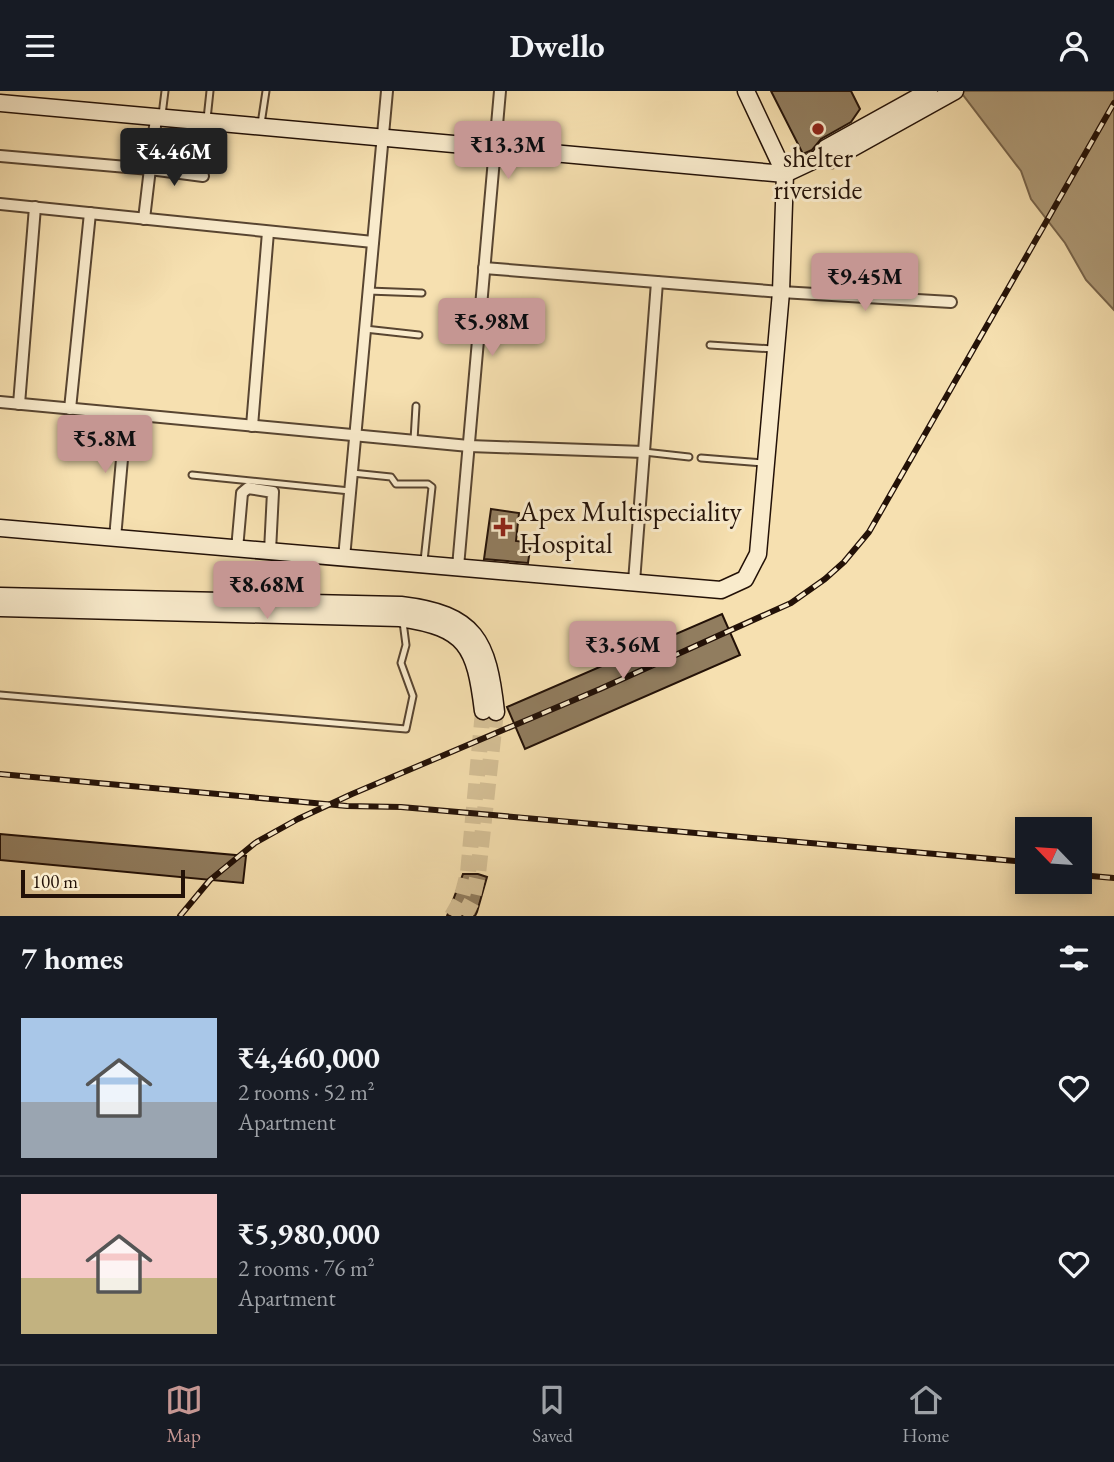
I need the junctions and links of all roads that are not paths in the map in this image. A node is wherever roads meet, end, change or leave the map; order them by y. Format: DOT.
graph roads {
  1 [pos="165,91"];
  2 [pos="210,91"];
  3 [pos="266,91"];
  4 [pos="387,91"];
  5 [pos="500,91"];
  6 [pos="746,91"];
  7 [pos="929,91"];
  8 [pos="955,91"];
  9 [pos="25,98"];
  10 [pos="0,103"];
  11 [pos="158,118"];
  12 [pos="207,122"];
  13 [pos="887,123"];
  14 [pos="260,127"];
  15 [pos="383,138"];
  16 [pos="495,148"];
  17 [pos="0,156"];
  18 [pos="150,169"];
  19 [pos="785,174"];
  20 [pos="203,176"];
  21 [pos="0,204"];
  22 [pos="35,208"];
  23 [pos="90,213"];
  24 [pos="144,219"];
  25 [pos="268,232"];
  26 [pos="373,242"];
  27 [pos="484,268"];
  28 [pos="657,282"];
  29 [pos="369,291"];
  30 [pos="780,292"];
  31 [pos="422,293"];
  32 [pos="951,302"];
  33 [pos="365,329"];
  34 [pos="419,335"];
  35 [pos="710,345"];
  36 [pos="776,349"];
  37 [pos="0,402"];
  38 [pos="19,404"];
  39 [pos="416,406"];
  40 [pos="70,409"];
  41 [pos="126,414"];
  42 [pos="253,426"];
  43 [pos="355,435"];
  44 [pos="414,440"];
  45 [pos="469,446"];
  46 [pos="643,452"];
  47 [pos="689,457"];
  48 [pos="701,458"];
  49 [pos="766,464"];
  50 [pos="352,473"];
  51 [pos="192,475"];
  52 [pos="350,491"];
  53 [pos="0,528"];
  54 [pos="115,538"];
  55 [pos="237,548"];
  56 [pos="270,551"];
  57 [pos="344,558"];
  58 [pos="424,564"];
  59 [pos="457,567"];
  60 [pos="634,582"];
  61 [pos="0,596"];
  62 [pos="0,608"];
  63 [pos="403,619"];
  64 [pos="0,695"];
  1 -- 11 [label="lane"];
  2 -- 12 [label="lane"];
  3 -- 14 [label="lane"];
  4 -- 15 [label="street"];
  5 -- 16 [label="street"];
  6 -- 19 [label="street"];
  7 -- 13 [label="street"];
  8 -- 13 [label="street"];
  9 -- 10 [label="street"];
  9 -- 11 [label="street"];
  11 -- 12 [label="street"];
  11 -- 18 [label="street"];
  12 -- 14 [label="street"];
  13 -- 19 [label="street"];
  14 -- 15 [label="street"];
  15 -- 16 [label="street"];
  15 -- 26 [label="street"];
  16 -- 19 [label="street"];
  16 -- 27 [label="street"];
  17 -- 18 [label="street"];
  18 -- 20 [label="street"];
  18 -- 24 [label="street"];
  19 -- 30 [label="street"];
  21 -- 22 [label="street"];
  22 -- 23 [label="street"];
  22 -- 38 [label="street"];
  23 -- 24 [label="street"];
  23 -- 40 [label="street"];
  24 -- 25 [label="street"];
  25 -- 26 [label="street"];
  25 -- 42 [label="street"];
  26 -- 29 [label="street"];
  27 -- 28 [label="street"];
  27 -- 45 [label="street"];
  28 -- 30 [label="street"];
  28 -- 46 [label="street"];
  29 -- 31 [label="lane"];
  29 -- 33 [label="street"];
  30 -- 32 [label="street"];
  30 -- 36 [label="street"];
  33 -- 34 [label="lane"];
  33 -- 43 [label="street"];
  35 -- 36 [label="lane"];
  36 -- 49 [label="street"];
  37 -- 38 [label="street"];
  38 -- 40 [label="street"];
  39 -- 44 [label="lane"];
  40 -- 41 [label="street"];
  41 -- 42 [label="street"];
  41 -- 54 [label="street"];
  42 -- 43 [label="street"];
  43 -- 44 [label="street"];
  43 -- 50 [label="street"];
  44 -- 45 [label="street"];
  45 -- 46 [label="street"];
  45 -- 59 [label="street"];
  46 -- 47 [label="lane"];
  46 -- 60 [label="street"];
  48 -- 49 [label="lane"];
  49 -- 60 [label="street"];
  50 -- 52 [label="street"];
  50 -- 58 [label="lane"];
  51 -- 52 [label="lane"];
  52 -- 57 [label="street"];
  53 -- 54 [label="street"];
  54 -- 55 [label="street"];
  55 -- 56 [label="street"];
  55 -- 56 [label="street"];
  56 -- 57 [label="street"];
  57 -- 58 [label="street"];
  58 -- 59 [label="street"];
  59 -- 60 [label="street"];
  61 -- 63 [label="street"];
  62 -- 63 [label="street"];
  63 -- 64 [label="lane"];
}
